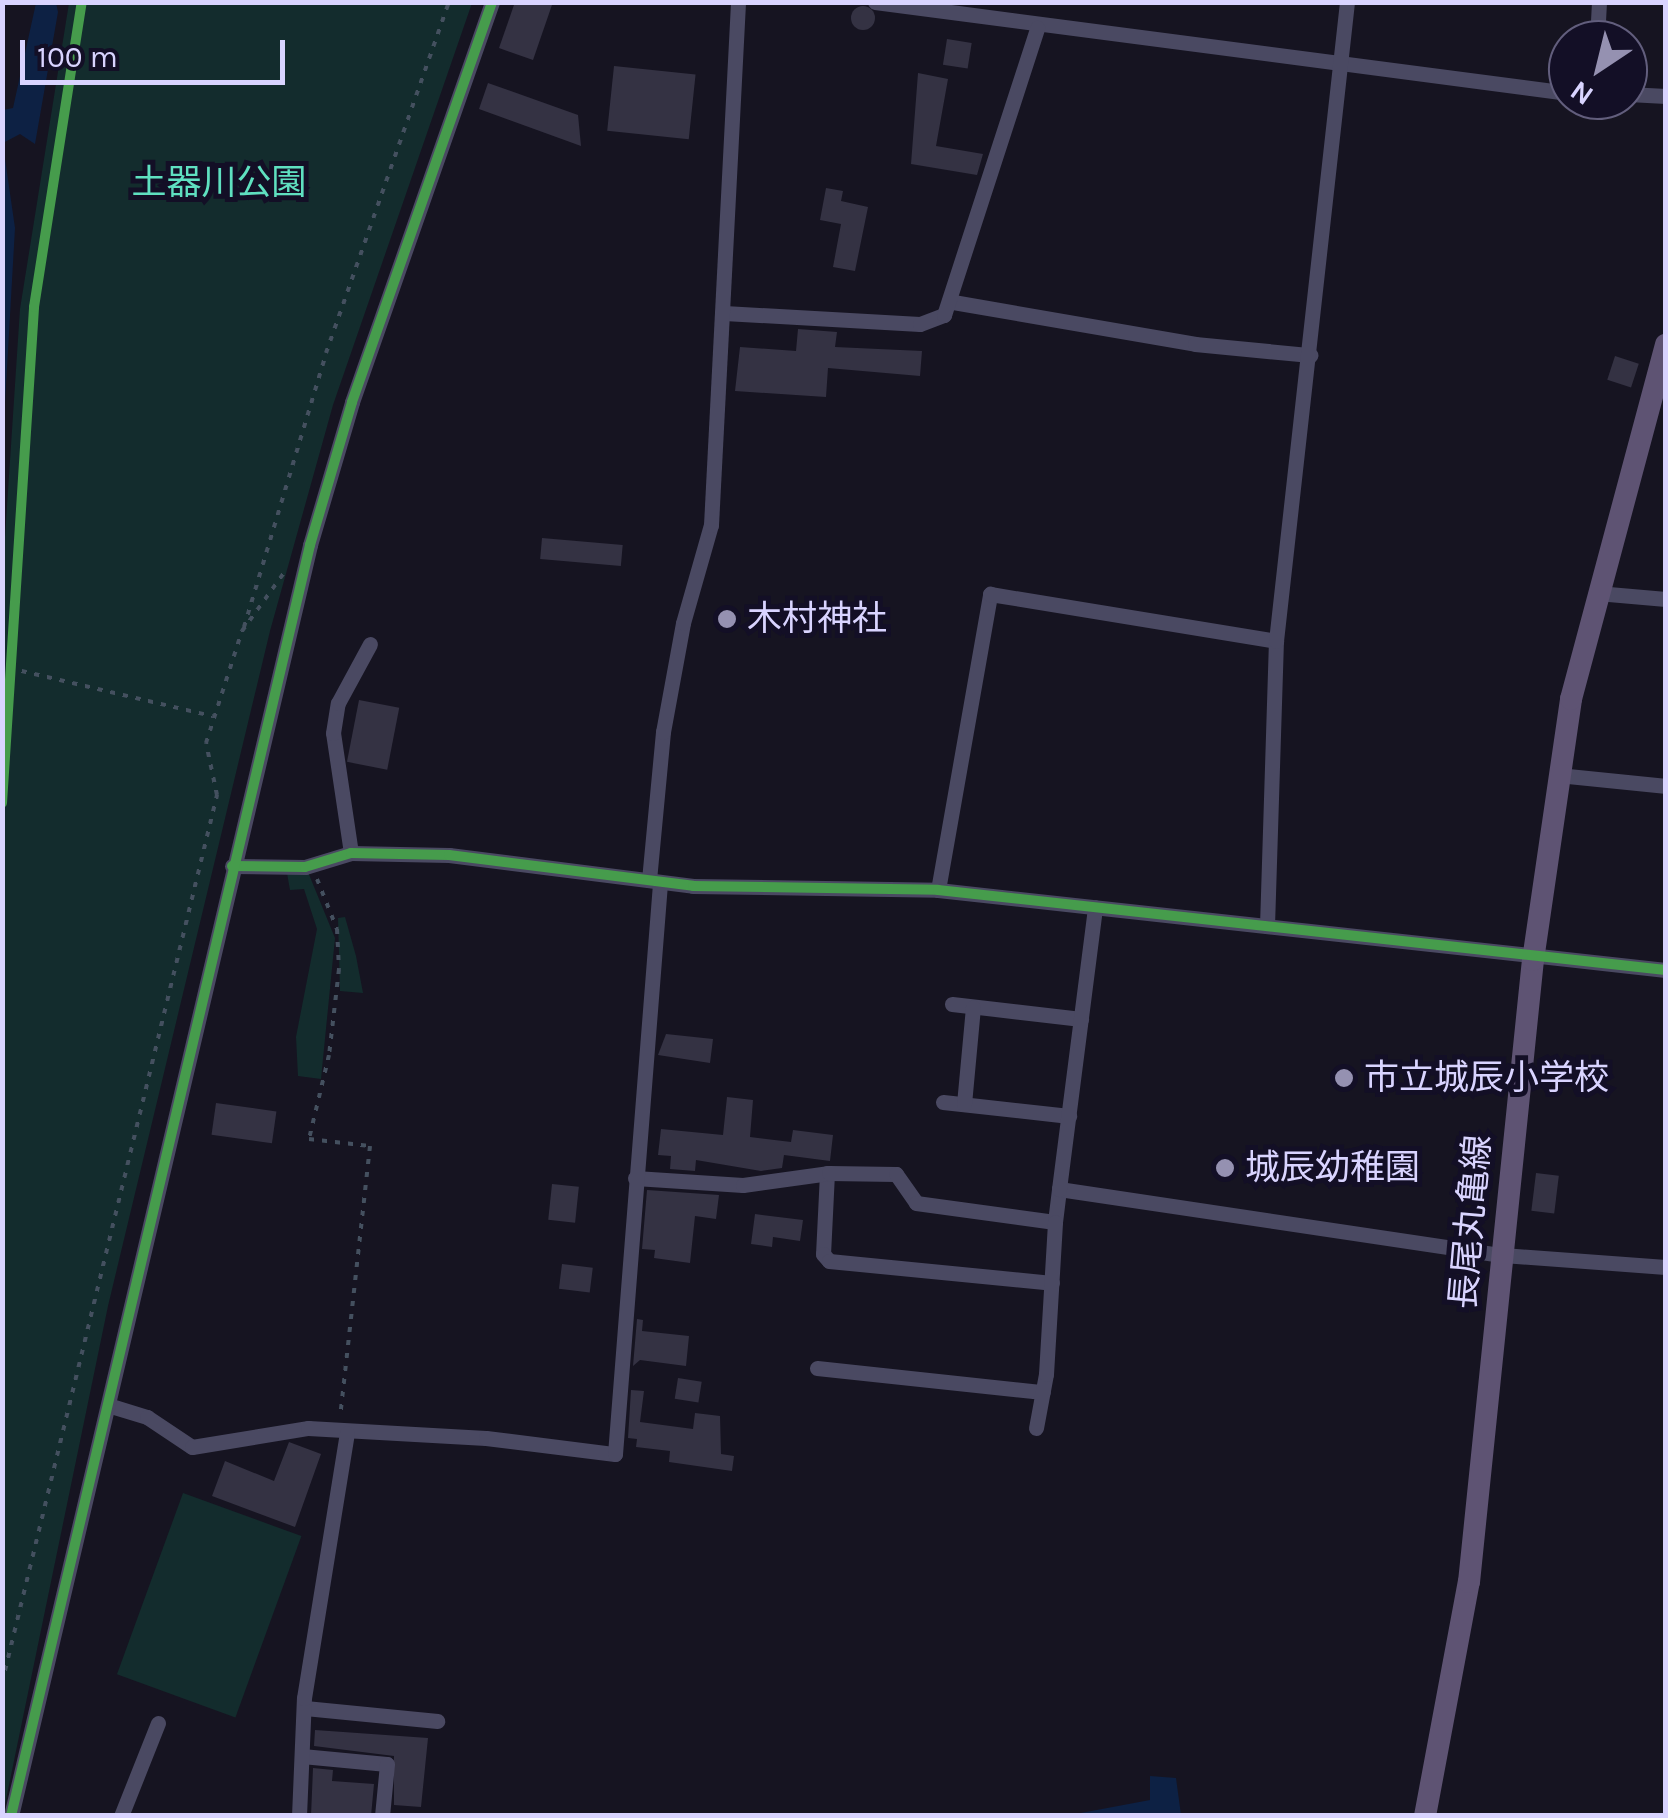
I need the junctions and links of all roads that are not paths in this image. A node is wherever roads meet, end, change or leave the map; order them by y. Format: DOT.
graph roads {
  1 [pos="492,2"];
  2 [pos="738,2"];
  3 [pos="874,2"];
  4 [pos="1347,2"];
  5 [pos="1038,28"];
  6 [pos="1339,66"];
  7 [pos="1548,92"];
  8 [pos="953,302"];
  9 [pos="724,313"];
  10 [pos="1666,345"];
  11 [pos="1310,355"];
  12 [pos="1597,593"];
  13 [pos="1666,600"];
  14 [pos="1276,641"];
  15 [pos="370,644"];
  16 [pos="1558,774"];
  17 [pos="1666,786"];
  18 [pos="351,852"];
  19 [pos="232,866"];
  20 [pos="655,881"];
  21 [pos="938,890"];
  22 [pos="1095,907"];
  23 [pos="1267,926"];
  24 [pos="1533,960"];
  25 [pos="1666,970"];
  26 [pos="952,1004"];
  27 [pos="973,1006"];
  28 [pos="1081,1019"];
  29 [pos="943,1102"];
  30 [pos="964,1104"];
  31 [pos="1068,1116"];
  32 [pos="828,1173"];
  33 [pos="635,1178"];
  34 [pos="1059,1189"];
  35 [pos="1055,1222"];
  36 [pos="1503,1255"];
  37 [pos="1666,1267"];
  38 [pos="1052,1284"];
  39 [pos="817,1368"];
  40 [pos="1043,1392"];
  41 [pos="111,1406"];
  42 [pos="1036,1428"];
  43 [pos="347,1433"];
  44 [pos="305,1708"];
  45 [pos="438,1720"];
  46 [pos="158,1723"];
  47 [pos="302,1756"];
  48 [pos="10,1816"];
  49 [pos="121,1816"];
  50 [pos="299,1816"];
  51 [pos="382,1816"];
  52 [pos="1424,1816"];
  1 -- 19 [label="street"];
  2 -- 9 [label="street"];
  3 -- 5 [label="street"];
  4 -- 6 [label="street"];
  5 -- 6 [label="street"];
  5 -- 8 [label="street"];
  6 -- 7 [label="street"];
  6 -- 11 [label="street"];
  8 -- 9 [label="street"];
  8 -- 11 [label="street"];
  9 -- 20 [label="street"];
  10 -- 12 [label="main road, 長尾丸亀線"];
  11 -- 14 [label="street"];
  12 -- 13 [label="street"];
  12 -- 16 [label="main road, 長尾丸亀線"];
  14 -- 21 [label="street"];
  14 -- 23 [label="street"];
  15 -- 18 [label="street"];
  16 -- 17 [label="street"];
  16 -- 24 [label="main road, 長尾丸亀線"];
  18 -- 19 [label="street"];
  18 -- 20 [label="street"];
  19 -- 41 [label="street"];
  20 -- 21 [label="street"];
  20 -- 33 [label="street"];
  21 -- 22 [label="street"];
  22 -- 23 [label="street"];
  22 -- 28 [label="street"];
  23 -- 24 [label="street"];
  24 -- 25 [label="street"];
  24 -- 36 [label="main road, 長尾丸亀線"];
  26 -- 27 [label="street"];
  27 -- 28 [label="street"];
  27 -- 30 [label="street"];
  28 -- 31 [label="street"];
  29 -- 30 [label="street"];
  30 -- 31 [label="street"];
  31 -- 34 [label="street"];
  32 -- 33 [label="street"];
  32 -- 35 [label="street"];
  32 -- 38 [label="street"];
  33 -- 43 [label="street"];
  34 -- 35 [label="street"];
  34 -- 36 [label="street"];
  35 -- 38 [label="street"];
  36 -- 37 [label="street"];
  36 -- 52 [label="main road, 長尾丸亀線"];
  38 -- 40 [label="street"];
  39 -- 40 [label="street"];
  40 -- 42 [label="street"];
  41 -- 43 [label="street"];
  41 -- 48 [label="street"];
  43 -- 44 [label="street"];
  44 -- 45 [label="street"];
  44 -- 47 [label="street"];
  46 -- 49 [label="street"];
  47 -- 50 [label="street"];
  47 -- 51 [label="street"];
}
